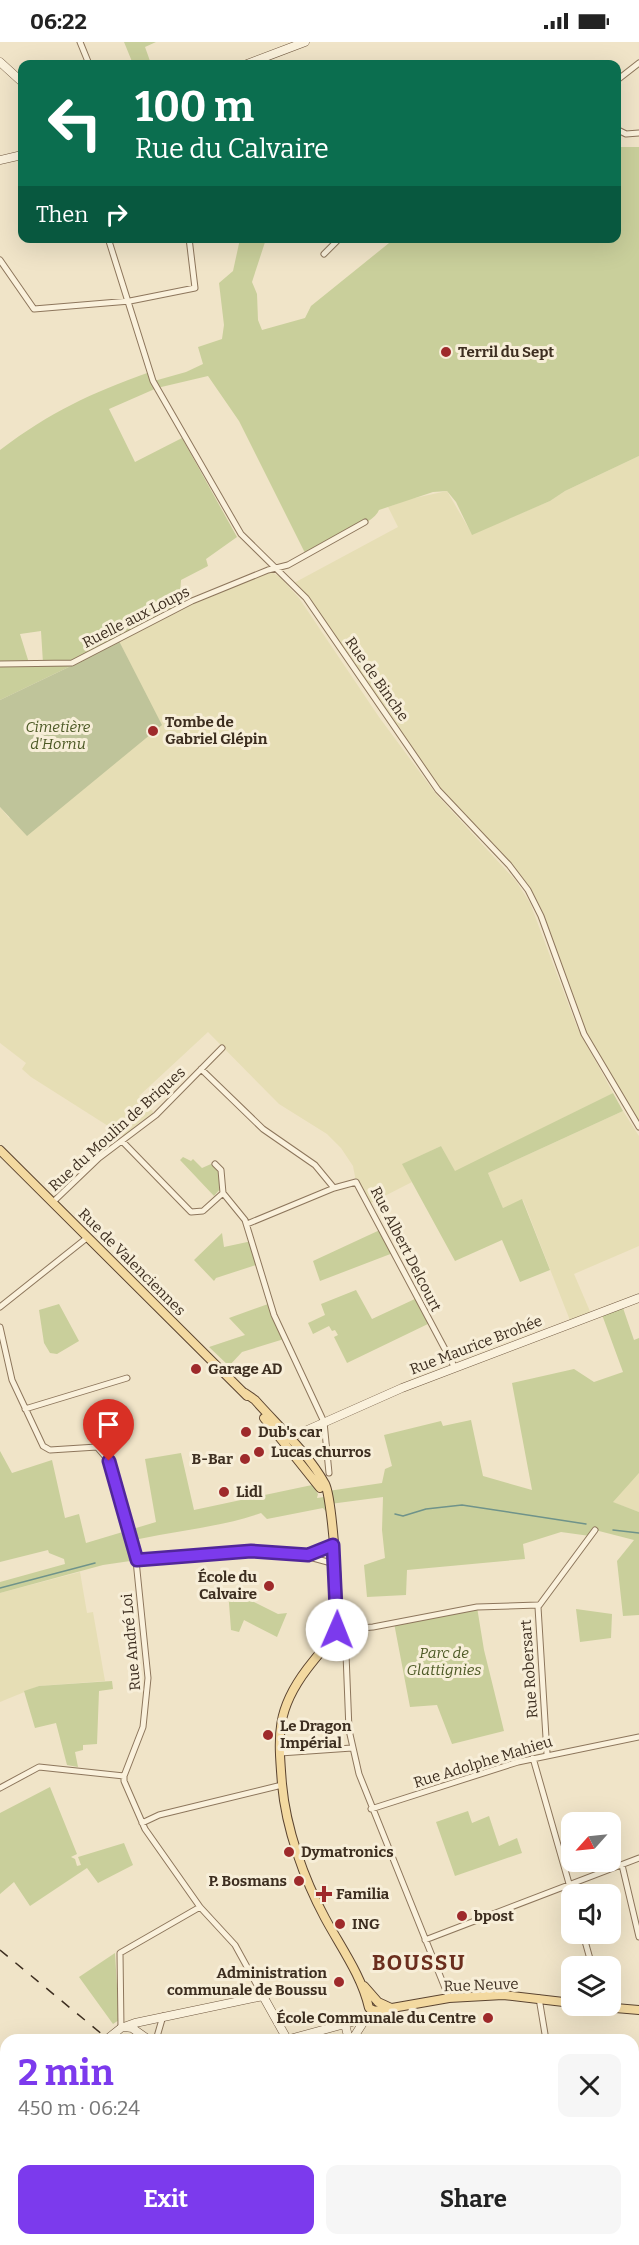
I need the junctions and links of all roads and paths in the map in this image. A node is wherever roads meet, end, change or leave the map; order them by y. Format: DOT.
graph roads {
  1 [pos="80,42"];
  2 [pos="306,42"];
  3 [pos="87,60"];
  4 [pos="258,60"];
  5 [pos="0,62"];
  6 [pos="639,63"];
  7 [pos="621,77"];
  8 [pos="18,78"];
  9 [pos="621,132"];
  10 [pos="639,133"];
  11 [pos="18,156"];
  12 [pos="0,160"];
  13 [pos="110,243"];
  14 [pos="190,243"];
  15 [pos="335,243"];
  16 [pos="324,254"];
  17 [pos="0,260"];
  18 [pos="130,301"];
  19 [pos="365,522"];
  20 [pos="278,568"];
  21 [pos="0,664"];
  22 [pos="222,1048"];
  23 [pos="201,1069"];
  24 [pos="639,1127"];
  25 [pos="122,1141"];
  26 [pos="0,1150"];
  27 [pos="215,1164"];
  28 [pos="334,1188"];
  29 [pos="223,1193"];
  30 [pos="53,1202"];
  31 [pos="247,1224"];
  32 [pos="88,1238"];
  33 [pos="639,1298"];
  34 [pos="0,1307"];
  35 [pos="0,1326"];
  36 [pos="455,1368"];
  37 [pos="127,1378"];
  38 [pos="25,1409"];
  39 [pos="324,1422"];
  40 [pos="286,1440"];
  41 [pos="329,1473"];
  42 [pos="595,1530"];
  43 [pos="333,1545"];
  44 [pos="308,1555"];
  45 [pos="137,1560"];
  46 [pos="335,1564"];
  47 [pos="538,1605"];
  48 [pos="337,1630"];
  49 [pos="639,1737"];
  50 [pos="352,1748"];
  51 [pos="280,1754"];
  52 [pos="547,1754"];
  53 [pos="533,1758"];
  54 [pos="124,1776"];
  55 [pos="282,1785"];
  56 [pos="0,1788"];
  57 [pos="371,1809"];
  58 [pos="142,1823"];
  59 [pos="639,1858"];
  60 [pos="622,1865"];
  61 [pos="569,1884"];
  62 [pos="561,1887"];
  63 [pos="200,1907"];
  64 [pos="639,1937"];
  65 [pos="425,1940"];
  66 [pos="263,1996"];
  67 [pos="449,1998"];
  68 [pos="539,1998"];
  69 [pos="561,2001"];
  70 [pos="374,2006"];
  71 [pos="621,2008"];
  72 [pos="639,2010"];
  73 [pos="163,2016"];
  74 [pos="364,2018"];
  75 [pos="345,2024"];
  76 [pos="121,2028"];
  77 [pos="114,2034"];
  78 [pos="140,2034"];
  79 [pos="158,2034"];
  80 [pos="283,2034"];
  81 [pos="308,2034"];
  82 [pos="348,2034"];
  83 [pos="354,2034"];
  84 [pos="545,2034"];
  1 -- 3 [label="street"];
  2 -- 4 [label="street"];
  5 -- 8 [label="street"];
  6 -- 7 [label="street"];
  9 -- 10 [label="street"];
  11 -- 12 [label="street"];
  13 -- 18 [label="street, Rue de Binche"];
  14 -- 18 [label="street"];
  15 -- 16 [label="street"];
  17 -- 18 [label="street"];
  18 -- 20 [label="street, Rue de Binche"];
  19 -- 20 [label="street, Ruelle aux Loups"];
  20 -- 21 [label="street, Ruelle aux Loups"];
  20 -- 24 [label="street, Rue de Binche"];
  22 -- 23 [label="street, Rue du Moulin de Briques"];
  23 -- 25 [label="street, Rue du Moulin de Briques"];
  23 -- 28 [label="street"];
  25 -- 29 [label="street"];
  25 -- 30 [label="street, Rue du Moulin de Briques"];
  26 -- 30 [label="main road, Rue de Valenciennes"];
  27 -- 29 [label="street"];
  28 -- 31 [label="street, Rue Albert Delcourt"];
  28 -- 36 [label="street, Rue Albert Delcourt"];
  29 -- 31 [label="street"];
  30 -- 32 [label="main road, Rue de Valenciennes"];
  31 -- 39 [label="street"];
  32 -- 34 [label="street"];
  32 -- 40 [label="main road, Rue de Valenciennes"];
  33 -- 36 [label="street, Rue Maurice Brohée"];
  35 -- 38 [label="street"];
  36 -- 39 [label="street, Rue Maurice Brohée"];
  37 -- 38 [label="street"];
  38 -- 45 [label="street, Rue André Loi"];
  39 -- 40 [label="street, Rue Maurice Brohée"];
  39 -- 41 [label="street"];
  40 -- 43 [label="main road, Rue de Valenciennes"];
  42 -- 47 [label="street, Rue Robersart"];
  43 -- 44 [label="street"];
  43 -- 46 [label="main road, Rue de Valenciennes"];
  44 -- 45 [label="street"];
  44 -- 46 [label="street"];
  45 -- 54 [label="street, Rue André Loi"];
  46 -- 48 [label="main road, Rue de Valenciennes"];
  47 -- 48 [label="street"];
  47 -- 52 [label="street, Rue Robersart"];
  48 -- 50 [label="street"];
  48 -- 51 [label="main road"];
  49 -- 52 [label="street, Rue Adolphe Mahieu"];
  50 -- 51 [label="street"];
  50 -- 57 [label="street"];
  51 -- 55 [label="main road"];
  52 -- 53 [label="street, Rue Adolphe Mahieu"];
  53 -- 57 [label="street, Rue Adolphe Mahieu"];
  53 -- 61 [label="street"];
  54 -- 56 [label="street"];
  54 -- 58 [label="street"];
  55 -- 58 [label="street"];
  55 -- 70 [label="main road"];
  57 -- 65 [label="street"];
  58 -- 63 [label="street"];
  59 -- 60 [label="street"];
  60 -- 61 [label="street"];
  60 -- 64 [label="street"];
  62 -- 65 [label="street"];
  63 -- 66 [label="street"];
  63 -- 76 [label="street"];
  65 -- 67 [label="street"];
  66 -- 73 [label="street"];
  66 -- 80 [label="street"];
  67 -- 68 [label="main road, Rue Neuve"];
  67 -- 70 [label="main road, Rue Neuve"];
  68 -- 69 [label="main road, Rue Neuve"];
  68 -- 84 [label="street"];
  70 -- 74 [label="street"];
  71 -- 72 [label="main road"];
  73 -- 76 [label="street"];
  73 -- 79 [label="street"];
  74 -- 75 [label="street"];
  74 -- 83 [label="street"];
  75 -- 81 [label="street"];
  75 -- 82 [label="street"];
  76 -- 77 [label="street"];
  76 -- 78 [label="street"];
}
